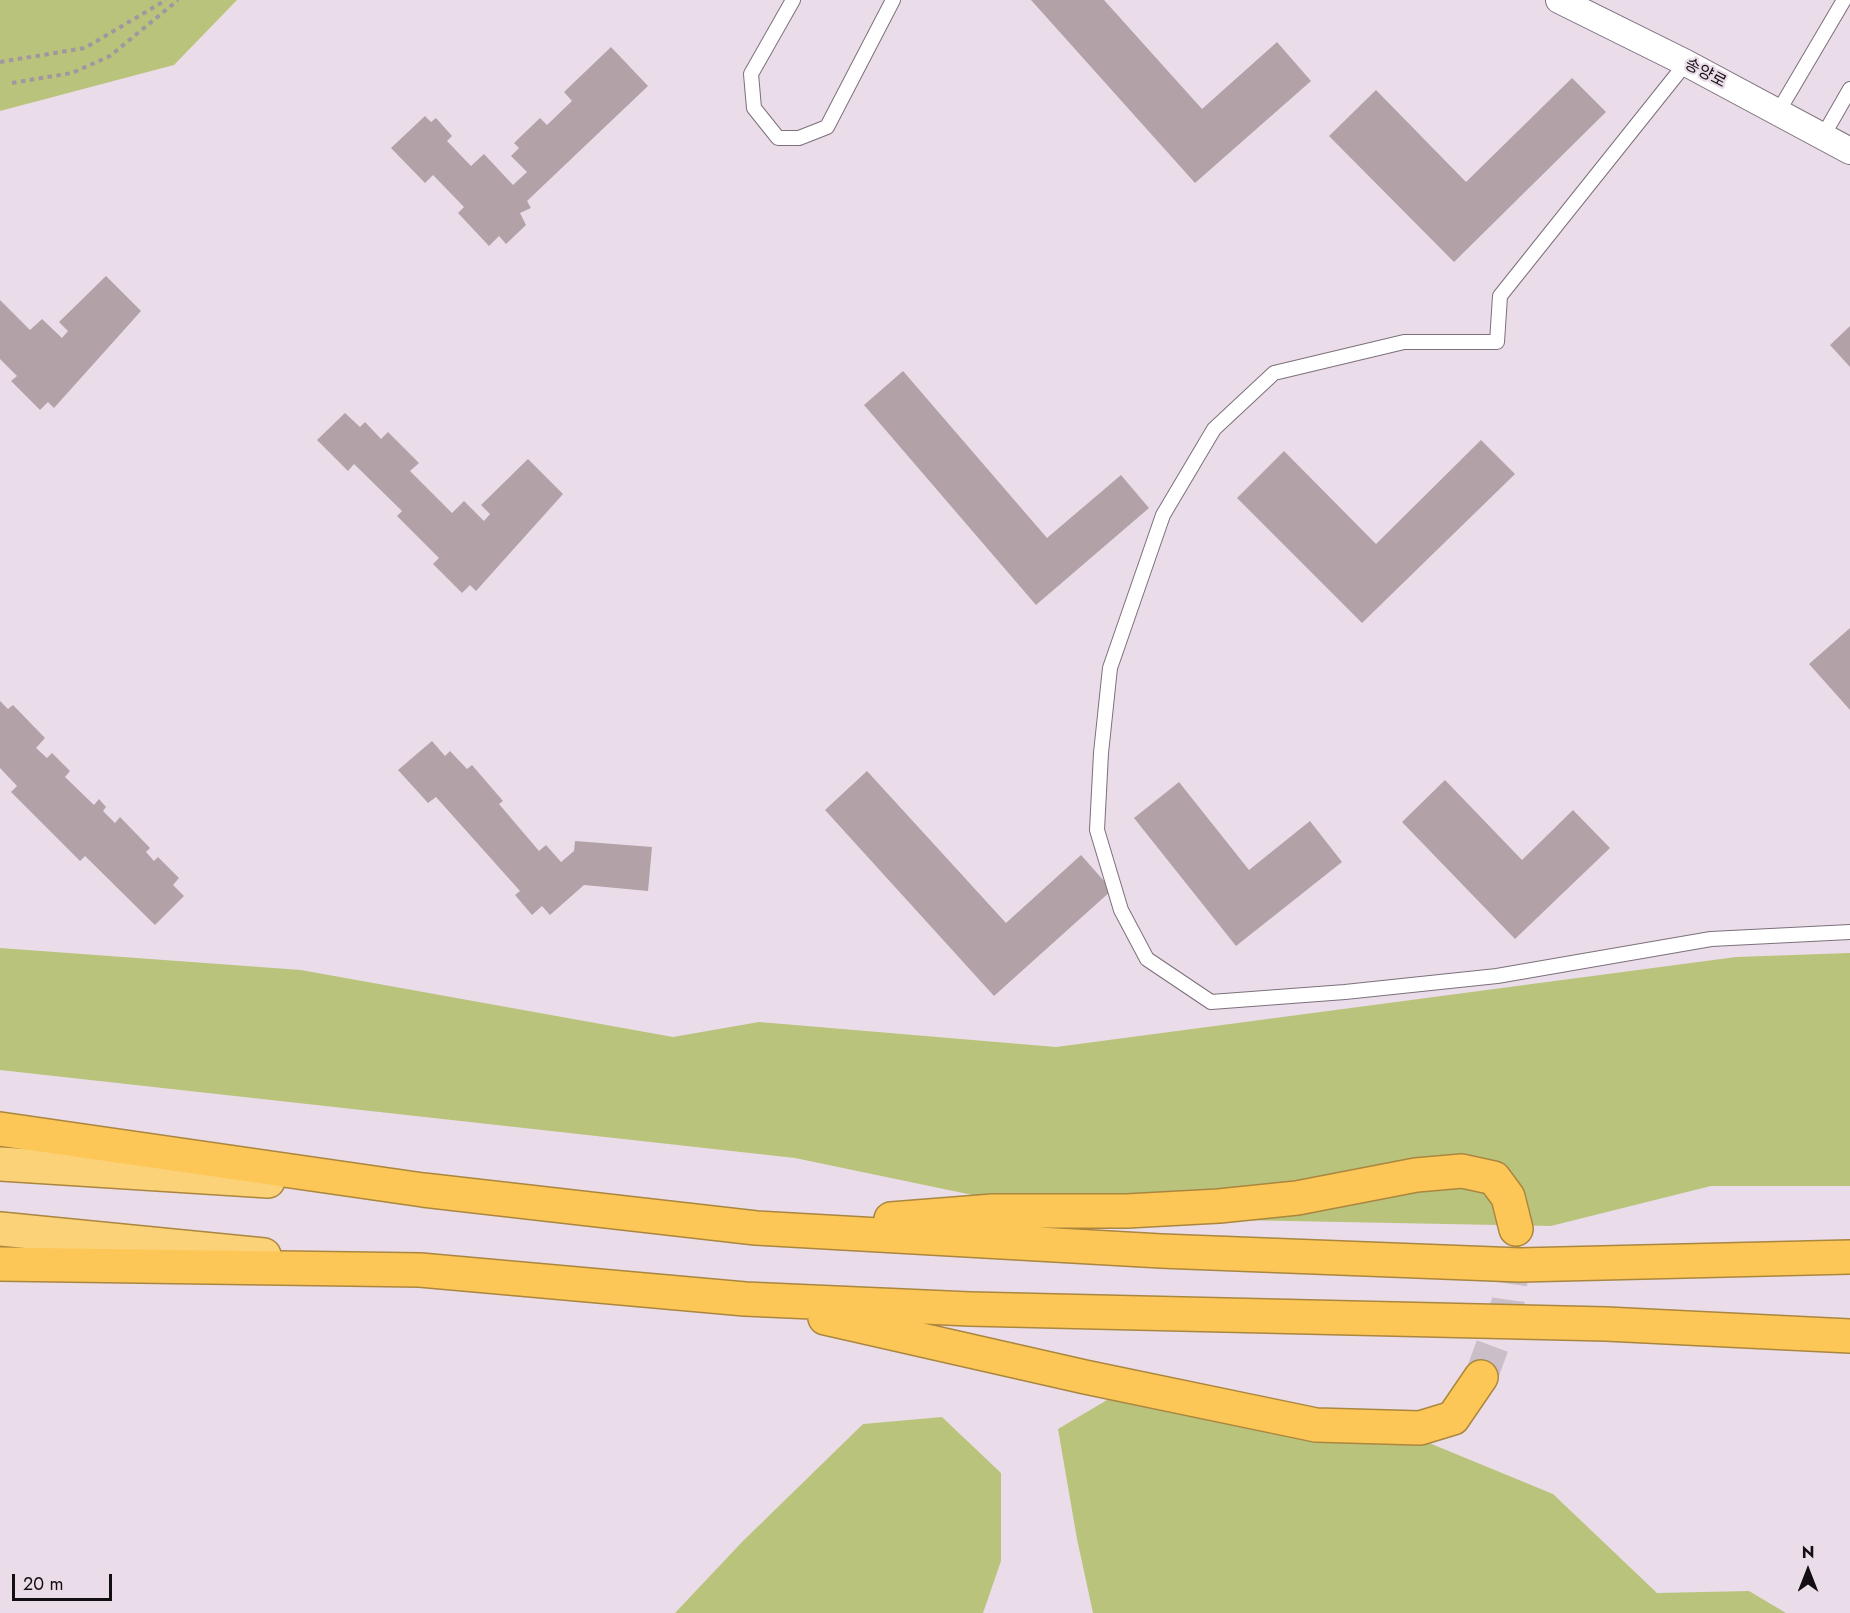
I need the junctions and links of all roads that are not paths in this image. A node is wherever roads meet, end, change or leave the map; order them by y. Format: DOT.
graph roads {
  1 [pos="793,0"];
  2 [pos="893,0"];
  3 [pos="1559,0"];
  4 [pos="1844,0"];
  5 [pos="1686,63"];
  6 [pos="1850,89"];
  7 [pos="1778,112"];
  8 [pos="1823,136"];
  9 [pos="1850,151"];
  10 [pos="1850,932"];
  11 [pos="0,1129"];
  12 [pos="0,1164"];
  13 [pos="423,1190"];
  14 [pos="756,1228"];
  15 [pos="0,1229"];
  16 [pos="1516,1229"];
  17 [pos="1850,1257"];
  18 [pos="0,1263"];
  19 [pos="420,1270"];
  20 [pos="745,1299"];
  21 [pos="1850,1336"];
  22 [pos="1481,1377"];
  1 -- 2 [label="lane"];
  3 -- 5 [label="street, 송양로"];
  4 -- 7 [label="lane"];
  5 -- 7 [label="street, 송양로"];
  5 -- 10 [label="lane"];
  6 -- 8 [label="lane"];
  7 -- 8 [label="street, 송양로"];
  8 -- 9 [label="street, 송양로"];
  11 -- 13 [label="highway"];
  12 -- 13 [label="highway"];
  13 -- 14 [label="highway"];
  14 -- 16 [label="highway"];
  14 -- 17 [label="highway"];
  15 -- 19 [label="highway"];
  18 -- 19 [label="highway"];
  19 -- 20 [label="highway"];
  20 -- 21 [label="highway"];
  20 -- 22 [label="highway"];
}
